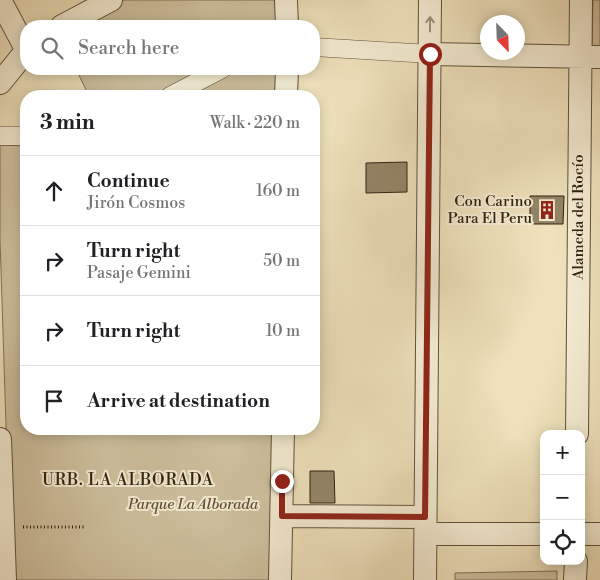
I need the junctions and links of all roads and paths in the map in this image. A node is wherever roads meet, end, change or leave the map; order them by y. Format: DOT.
graph roads {
  1 [pos="0,0"];
  2 [pos="111,0"];
  3 [pos="286,0"];
  4 [pos="430,0"];
  5 [pos="581,0"];
  6 [pos="73,20"];
  7 [pos="287,20"];
  8 [pos="20,38"];
  9 [pos="320,47"];
  10 [pos="430,54"];
  11 [pos="589,57"];
  12 [pos="20,58"];
  13 [pos="210,75"];
  14 [pos="287,75"];
  15 [pos="0,83"];
  16 [pos="182,90"];
  17 [pos="286,90"];
  18 [pos="0,136"];
  19 [pos="20,136"];
  20 [pos="577,430"];
  21 [pos="283,435"];
  22 [pos="0,439"];
  23 [pos="282,516"];
  24 [pos="426,526"];
  25 [pos="1,527"];
  26 [pos="86,527"];
  27 [pos="540,534"];
  28 [pos="585,534"];
  29 [pos="600,534"];
  30 [pos="576,565"];
  31 [pos="5,580"];
  32 [pos="280,580"];
  33 [pos="425,580"];
  34 [pos="575,580"];
  1 -- 8 [label="street"];
  2 -- 6 [label="street"];
  3 -- 7 [label="street"];
  10 -- 4 [label="street, one-way"];
  5 -- 11 [label="street, Alameda del Rocío"];
  9 -- 10 [label="street"];
  10 -- 11 [label="street"];
  10 -- 24 [label="street"];
  11 -- 20 [label="street, Alameda del Rocío"];
  12 -- 15 [label="street"];
  13 -- 16 [label="street"];
  14 -- 17 [label="street"];
  18 -- 19 [label="street"];
  21 -- 23 [label="street"];
  22 -- 25 [label="street"];
  23 -- 24 [label="street"];
  23 -- 32 [label="street"];
  24 -- 27 [label="street"];
  24 -- 33 [label="street"];
  25 -- 26 [label="path"];
  25 -- 31 [label="street"];
  28 -- 29 [label="street"];
  30 -- 34 [label="street"];
}
